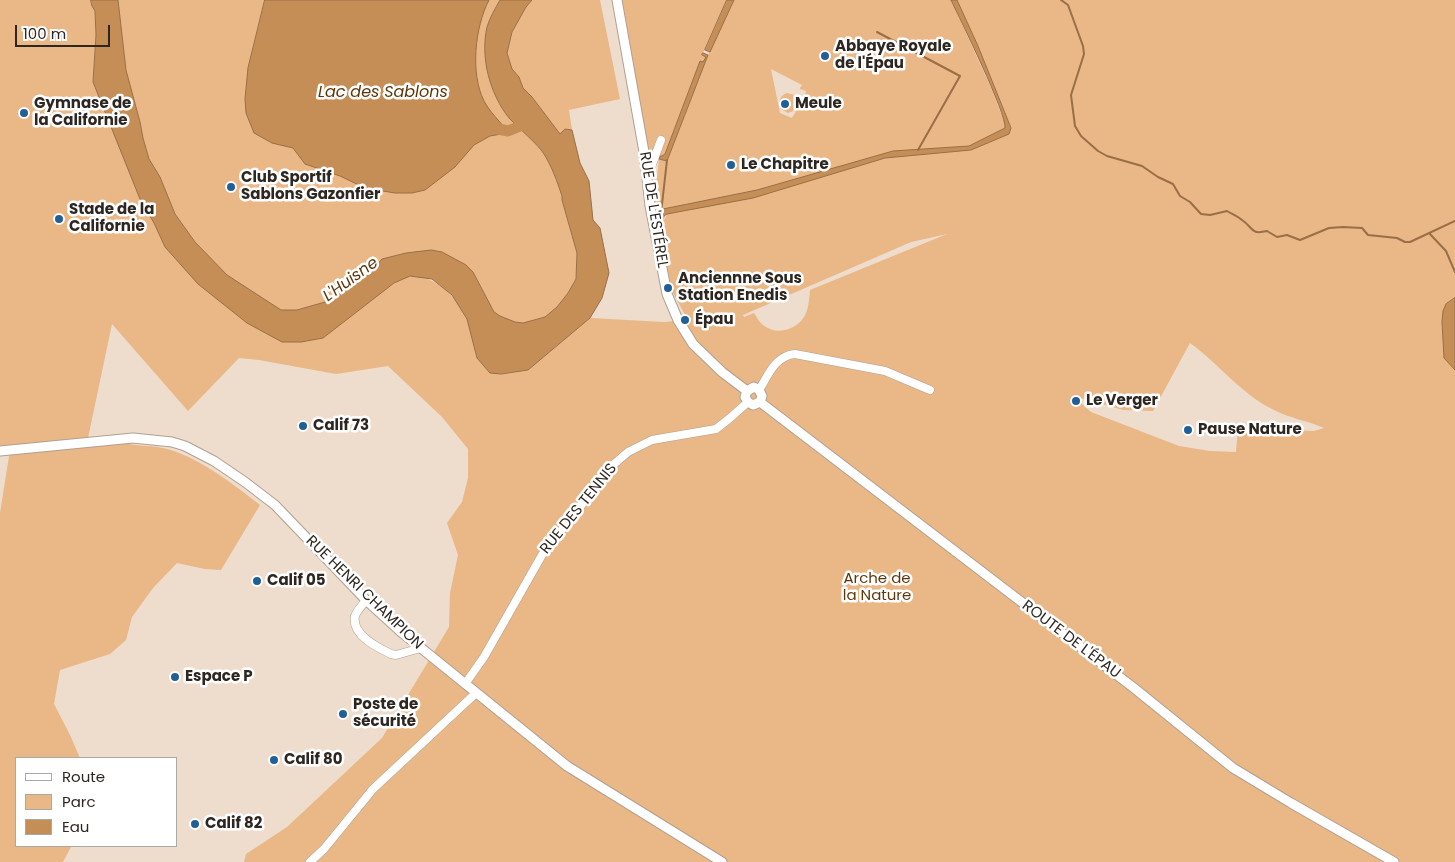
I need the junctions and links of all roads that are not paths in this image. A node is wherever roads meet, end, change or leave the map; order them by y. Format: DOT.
graph roads {
  1 [pos="616,0"];
  2 [pos="661,140"];
  3 [pos="647,179"];
  4 [pos="759,390"];
  5 [pos="930,390"];
  6 [pos="747,391"];
  7 [pos="748,402"];
  8 [pos="760,402"];
  9 [pos="0,451"];
  10 [pos="366,600"];
  11 [pos="407,637"];
  12 [pos="421,648"];
  13 [pos="403,653"];
  14 [pos="466,684"];
  15 [pos="476,693"];
  16 [pos="310,862"];
  17 [pos="722,862"];
  18 [pos="1394,862"];
  1 -- 3 [label="street, RUE DE L'ESTÉREL"];
  2 -- 3 [label="street"];
  3 -- 6 [label="street, RUE DE L'ESTÉREL"];
  4 -- 5 [label="street"];
  4 -- 6 [label="street"];
  4 -- 8 [label="street"];
  6 -- 7 [label="street"];
  7 -- 8 [label="street"];
  7 -- 14 [label="street, RUE DES TENNIS"];
  8 -- 18 [label="street, ROUTE DE L'ÉPAU"];
  9 -- 10 [label="street, RUE HENRI CHAMPION"];
  10 -- 11 [label="street, RUE HENRI CHAMPION"];
  10 -- 13 [label="street"];
  11 -- 12 [label="street, RUE HENRI CHAMPION"];
  11 -- 13 [label="street"];
  12 -- 13 [label="street"];
  12 -- 14 [label="street, RUE HENRI CHAMPION"];
  14 -- 15 [label="street, RUE HENRI CHAMPION"];
  15 -- 16 [label="street"];
  15 -- 17 [label="street, RUE HENRI CHAMPION"];
}
